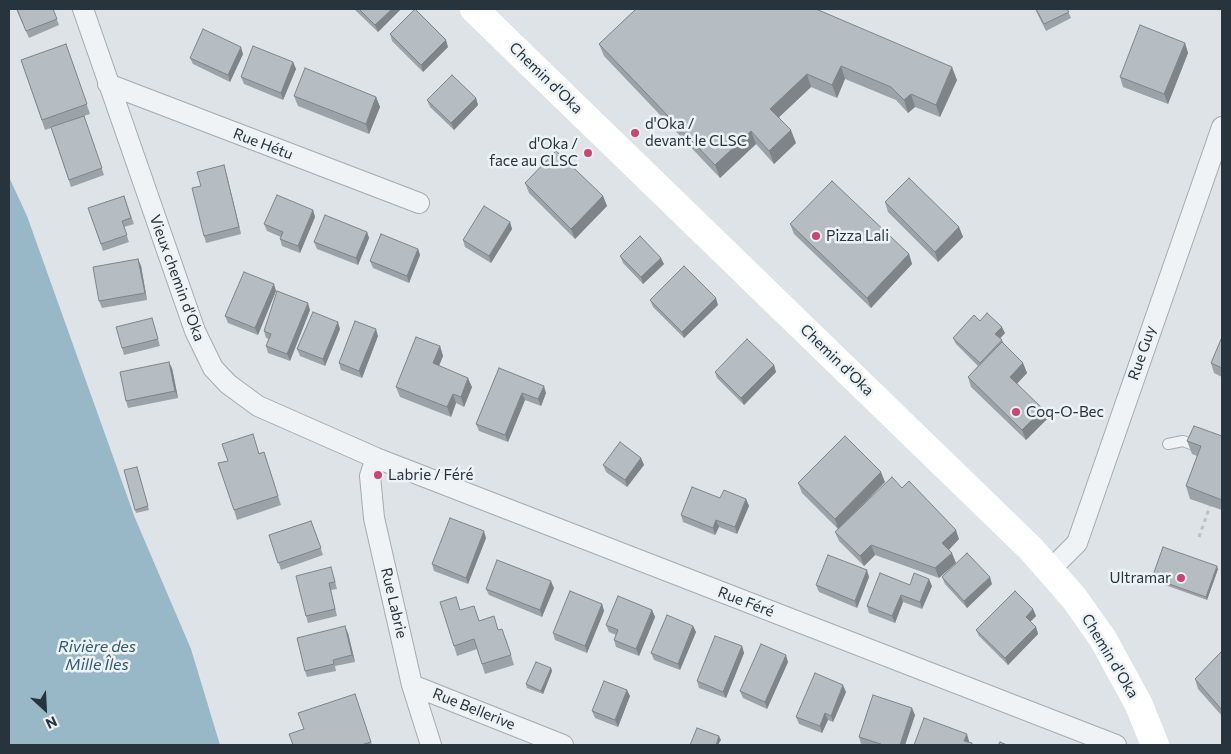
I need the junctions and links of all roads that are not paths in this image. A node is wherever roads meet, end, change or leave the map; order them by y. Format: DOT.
graph roads {
  1 [pos="82,9"];
  2 [pos="474,9"];
  3 [pos="108,84"];
  4 [pos="1222,127"];
  5 [pos="419,203"];
  6 [pos="1168,444"];
  7 [pos="1222,456"];
  8 [pos="376,458"];
  9 [pos="1050,570"];
  10 [pos="412,685"];
  11 [pos="431,745"];
  12 [pos="563,745"];
  13 [pos="1116,745"];
  14 [pos="1155,745"];
  1 -- 3 [label="street, Vieux chemin d'Oka"];
  2 -- 9 [label="main road, Chemin d'Oka"];
  3 -- 5 [label="street, Rue Hétu"];
  3 -- 8 [label="street, Vieux chemin d'Oka"];
  4 -- 9 [label="street, Rue Guy"];
  6 -- 7 [label="lane"];
  8 -- 10 [label="street, Rue Labrie"];
  8 -- 13 [label="street, Rue Féré"];
  9 -- 14 [label="main road, Chemin d'Oka"];
  10 -- 11 [label="street, Rue Labrie"];
  10 -- 12 [label="street, Rue Bellerive"];
}
